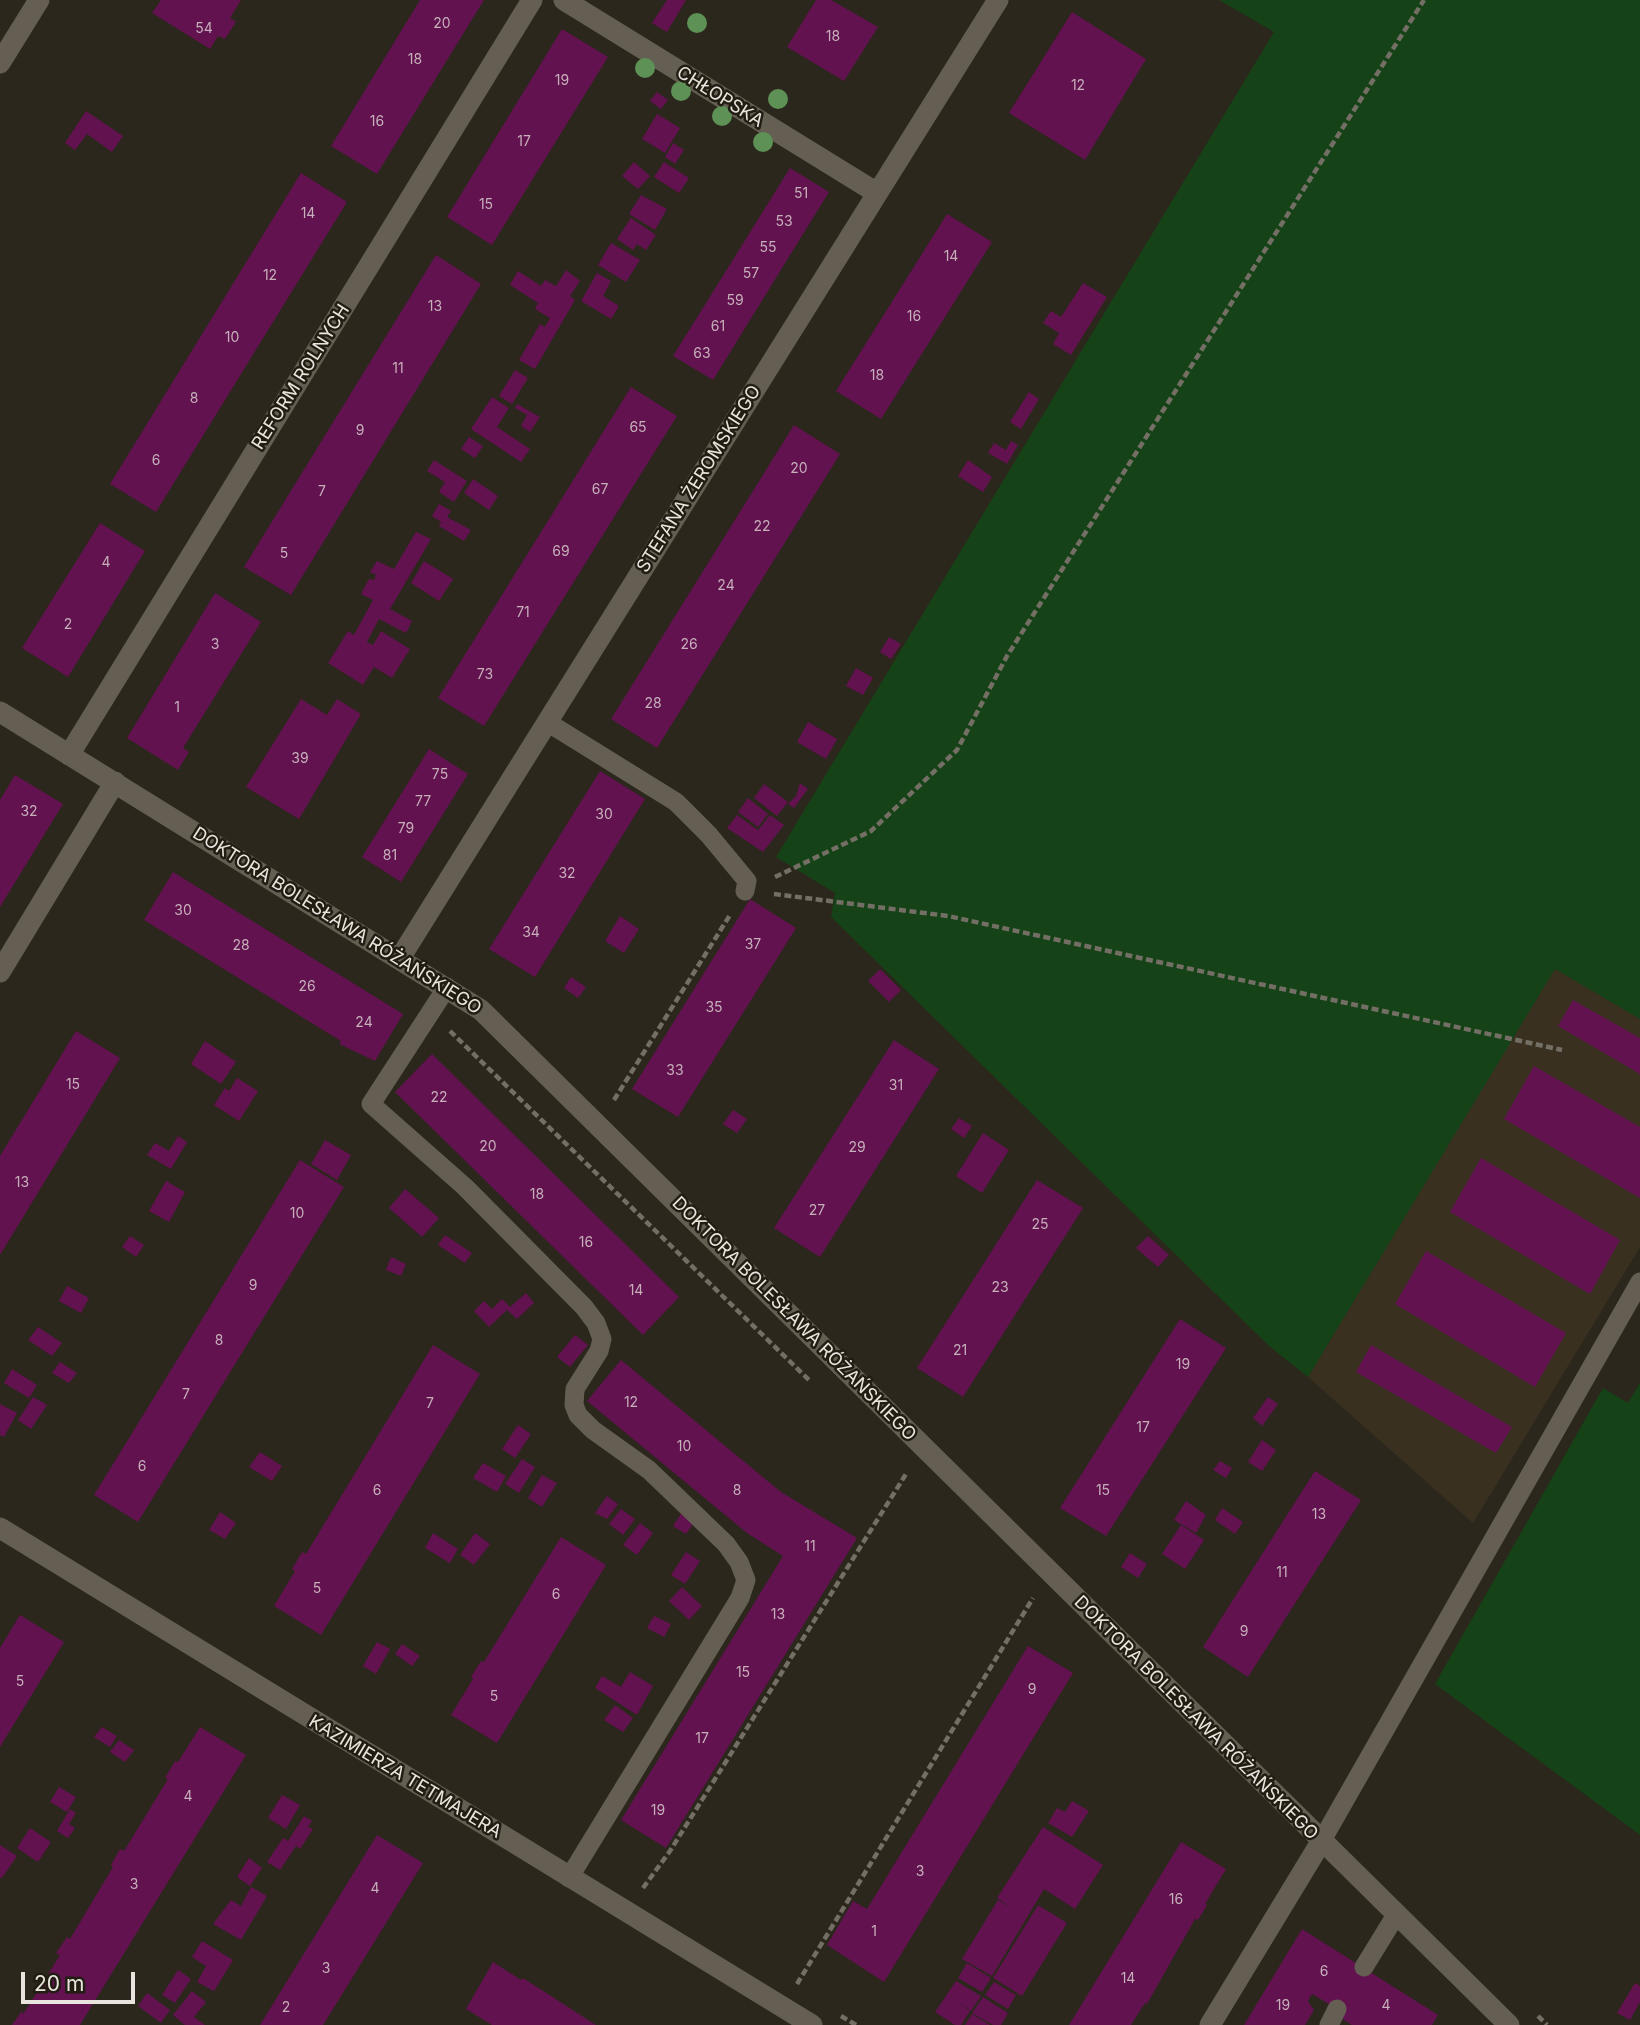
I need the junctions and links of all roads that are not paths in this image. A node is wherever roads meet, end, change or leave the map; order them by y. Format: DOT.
graph roads {
  1 [pos="39,0"];
  2 [pos="533,0"];
  3 [pos="564,0"];
  4 [pos="998,0"];
  5 [pos="0,63"];
  6 [pos="877,193"];
  7 [pos="0,712"];
  8 [pos="547,722"];
  9 [pos="69,755"];
  10 [pos="115,782"];
  11 [pos="745,891"];
  12 [pos="400,958"];
  13 [pos="0,972"];
  14 [pos="447,987"];
  15 [pos="1640,1282"];
  16 [pos="0,1528"];
  17 [pos="1321,1842"];
  18 [pos="569,1878"];
  19 [pos="1396,1915"];
  20 [pos="1364,1967"];
  21 [pos="812,2025"];
  22 [pos="1210,2025"];
  23 [pos="1508,2025"];
  1 -- 5 [label="street"];
  2 -- 9 [label="street, REFORM ROLNYCH"];
  3 -- 6 [label="street, CHŁOPSKA"];
  4 -- 6 [label="street, STEFANA ŻEROMSKIEGO"];
  6 -- 8 [label="street, STEFANA ŻEROMSKIEGO"];
  7 -- 9 [label="street, DOKTORA BOLESŁAWA RÓŻAŃSKIEGO"];
  8 -- 11 [label="lane"];
  8 -- 12 [label="street, STEFANA ŻEROMSKIEGO"];
  9 -- 10 [label="street, DOKTORA BOLESŁAWA RÓŻAŃSKIEGO"];
  10 -- 12 [label="street, DOKTORA BOLESŁAWA RÓŻAŃSKIEGO"];
  10 -- 13 [label="street"];
  12 -- 14 [label="street, DOKTORA BOLESŁAWA RÓŻAŃSKIEGO"];
  14 -- 17 [label="street, DOKTORA BOLESŁAWA RÓŻAŃSKIEGO"];
  14 -- 18 [label="lane"];
  15 -- 17 [label="lane"];
  16 -- 18 [label="street, KAZIMIERZA TETMAJERA"];
  17 -- 19 [label="street, DOKTORA BOLESŁAWA RÓŻAŃSKIEGO"];
  17 -- 22 [label="street"];
  18 -- 21 [label="street, KAZIMIERZA TETMAJERA"];
  19 -- 20 [label="lane"];
  19 -- 23 [label="street, DOKTORA BOLESŁAWA RÓŻAŃSKIEGO"];
}
